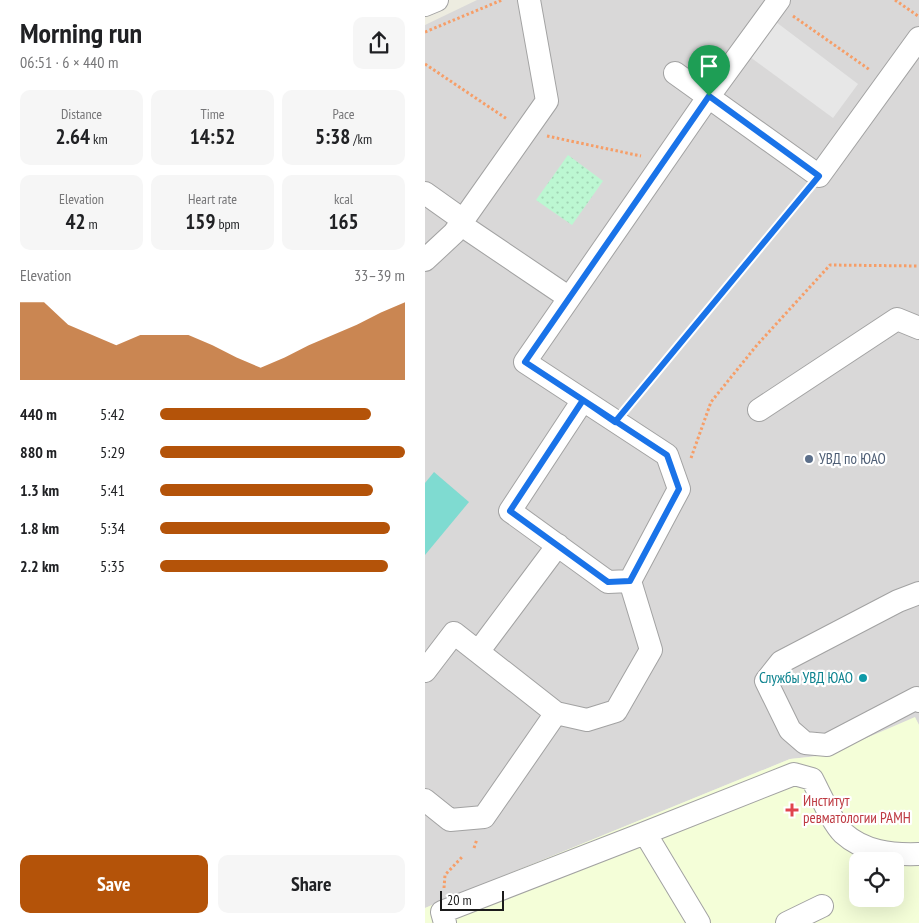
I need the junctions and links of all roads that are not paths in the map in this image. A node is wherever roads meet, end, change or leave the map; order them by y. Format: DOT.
graph roads {
  1 [pos="437,0"];
  2 [pos="529,0"];
  3 [pos="778,2"];
  4 [pos="425,6"];
  5 [pos="919,38"];
  6 [pos="675,73"];
  7 [pos="709,96"];
  8 [pos="425,193"];
  9 [pos="462,222"];
  10 [pos="425,260"];
  11 [pos="568,297"];
  12 [pos="919,328"];
  13 [pos="583,400"];
  14 [pos="759,410"];
  15 [pos="558,545"];
  16 [pos="630,581"];
  17 [pos="919,593"];
  18 [pos="478,652"];
  19 [pos="425,671"];
  20 [pos="919,702"];
  21 [pos="556,713"];
  22 [pos="425,800"];
  23 [pos="645,833"];
  24 [pos="919,854"];
  25 [pos="822,906"];
  26 [pos="444,917"];
  27 [pos="699,923"];
  28 [pos="787,923"];
  1 -- 4 [label="street"];
  2 -- 9 [label="street"];
  3 -- 7 [label="street"];
  5 -- 7 [label="street"];
  6 -- 7 [label="street"];
  7 -- 11 [label="street"];
  8 -- 9 [label="street"];
  9 -- 10 [label="street"];
  9 -- 11 [label="street"];
  11 -- 13 [label="street"];
  12 -- 14 [label="street"];
  13 -- 15 [label="street"];
  13 -- 16 [label="street"];
  15 -- 16 [label="street"];
  15 -- 18 [label="street"];
  16 -- 21 [label="street"];
  17 -- 20 [label="street"];
  18 -- 19 [label="street"];
  18 -- 21 [label="street"];
  21 -- 22 [label="street"];
  23 -- 24 [label="street"];
  23 -- 26 [label="street"];
  23 -- 27 [label="street"];
  25 -- 28 [label="street"];
}
